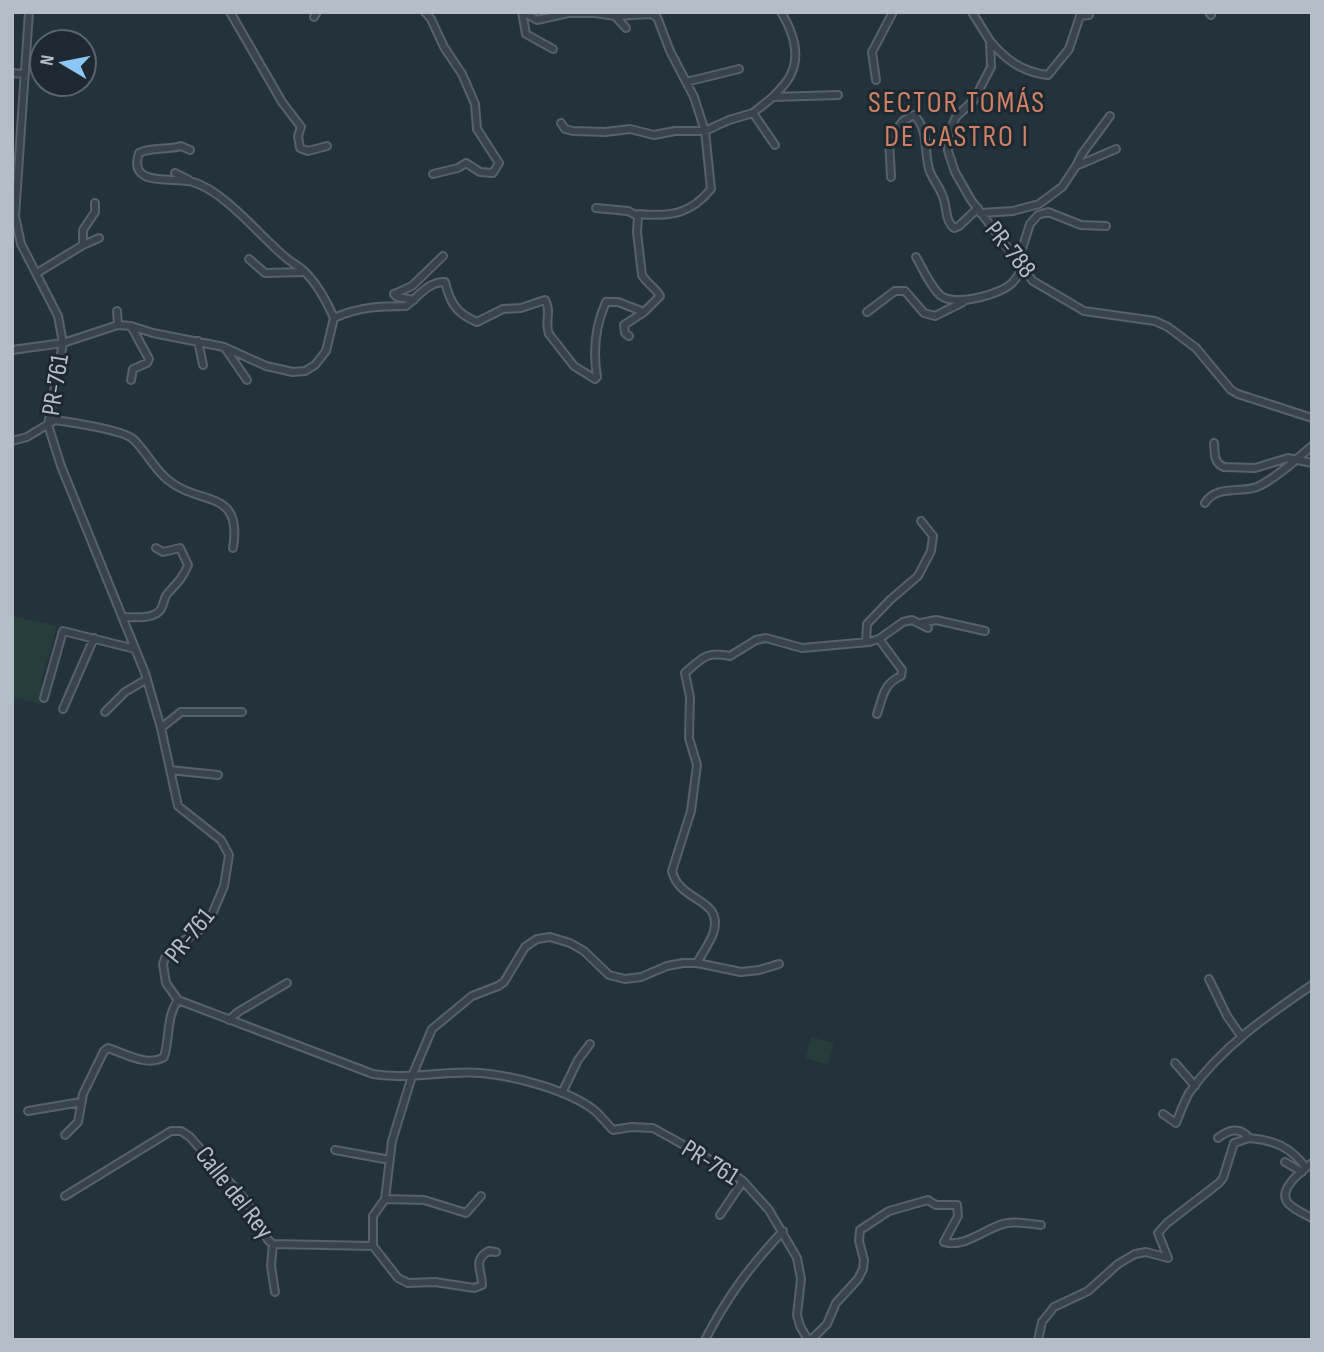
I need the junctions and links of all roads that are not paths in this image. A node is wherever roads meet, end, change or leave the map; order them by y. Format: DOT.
graph roads {
  1 [pos="29,12"];
  2 [pos="230,12"];
  3 [pos="425,12"];
  4 [pos="522,12"];
  5 [pos="782,12"];
  6 [pos="893,12"];
  7 [pos="972,12"];
  8 [pos="613,14"];
  9 [pos="1089,15"];
  10 [pos="626,28"];
  11 [pos="990,41"];
  12 [pos="553,49"];
  13 [pos="738,69"];
  14 [pos="12,73"];
  15 [pos="25,74"];
  16 [pos="876,80"];
  17 [pos="686,82"];
  18 [pos="838,95"];
  19 [pos="773,97"];
  20 [pos="753,113"];
  21 [pos="1110,116"];
  22 [pos="561,123"];
  23 [pos="705,131"];
  24 [pos="775,145"];
  25 [pos="327,146"];
  26 [pos="1116,149"];
  27 [pos="190,150"];
  28 [pos="1076,166"];
  29 [pos="175,173"];
  30 [pos="433,174"];
  31 [pos="891,177"];
  32 [pos="192,181"];
  33 [pos="95,202"];
  34 [pos="596,208"];
  35 [pos="979,211"];
  36 [pos="638,216"];
  37 [pos="14,217"];
  38 [pos="1106,226"];
  39 [pos="99,238"];
  40 [pos="21,244"];
  41 [pos="83,245"];
  42 [pos="12,250"];
  43 [pos="443,256"];
  44 [pos="916,257"];
  45 [pos="249,260"];
  46 [pos="1018,261"];
  47 [pos="1022,269"];
  48 [pos="305,272"];
  49 [pos="37,273"];
  50 [pos="414,300"];
  51 [pos="966,300"];
  52 [pos="117,311"];
  53 [pos="644,312"];
  54 [pos="867,312"];
  55 [pos="334,318"];
  56 [pos="118,325"];
  57 [pos="131,326"];
  58 [pos="629,336"];
  59 [pos="198,341"];
  60 [pos="63,343"];
  61 [pos="224,347"];
  62 [pos="12,350"];
  63 [pos="203,365"];
  64 [pos="131,380"];
  65 [pos="247,380"];
  66 [pos="1311,416"];
  67 [pos="48,425"];
  68 [pos="14,438"];
  69 [pos="1214,443"];
  70 [pos="1312,446"];
  71 [pos="1296,460"];
  72 [pos="1312,463"];
  73 [pos="1205,503"];
  74 [pos="921,521"];
  75 [pos="156,548"];
  76 [pos="233,548"];
  77 [pos="123,617"];
  78 [pos="921,623"];
  79 [pos="928,628"];
  80 [pos="985,631"];
  81 [pos="94,638"];
  82 [pos="879,639"];
  83 [pos="866,642"];
  84 [pos="135,649"];
  85 [pos="147,680"];
  86 [pos="44,698"];
  87 [pos="63,709"];
  88 [pos="105,712"];
  89 [pos="242,712"];
  90 [pos="877,715"];
  91 [pos="161,728"];
  92 [pos="170,770"];
  93 [pos="218,775"];
  94 [pos="697,963"];
  95 [pos="779,964"];
  96 [pos="1209,979"];
  97 [pos="287,983"];
  98 [pos="1312,985"];
  99 [pos="178,1000"];
  100 [pos="229,1020"];
  101 [pos="1241,1036"];
  102 [pos="590,1044"];
  103 [pos="1175,1063"];
  104 [pos="412,1076"];
  105 [pos="1195,1086"];
  106 [pos="562,1093"];
  107 [pos="81,1102"];
  108 [pos="28,1111"];
  109 [pos="1163,1114"];
  110 [pos="65,1135"];
  111 [pos="1218,1138"];
  112 [pos="1249,1138"];
  113 [pos="335,1150"];
  114 [pos="390,1160"];
  115 [pos="1285,1162"];
  116 [pos="1306,1168"];
  117 [pos="743,1181"];
  118 [pos="65,1196"];
  119 [pos="481,1196"];
  120 [pos="385,1199"];
  121 [pos="720,1214"];
  122 [pos="1312,1218"];
  123 [pos="1041,1225"];
  124 [pos="783,1231"];
  125 [pos="273,1244"];
  126 [pos="373,1246"];
  127 [pos="496,1252"];
  128 [pos="275,1292"];
  129 [pos="705,1340"];
  130 [pos="809,1340"];
  131 [pos="1038,1340"];
  1 -- 15 [label="street, PR-761 / PR-761"];
  2 -- 25 [label="street"];
  3 -- 30 [label="street"];
  4 -- 8 [label="street"];
  4 -- 12 [label="street"];
  5 -- 19 [label="street"];
  6 -- 16 [label="street"];
  7 -- 11 [label="street"];
  8 -- 10 [label="street"];
  8 -- 17 [label="street"];
  9 -- 11 [label="street"];
  11 -- 35 [label="street, PR-788 / PR-788"];
  13 -- 17 [label="street"];
  14 -- 15 [label="street"];
  15 -- 37 [label="street, PR-761 / PR-761"];
  17 -- 23 [label="street"];
  18 -- 19 [label="street"];
  19 -- 20 [label="street"];
  20 -- 23 [label="street"];
  20 -- 24 [label="street"];
  21 -- 28 [label="street"];
  22 -- 23 [label="street"];
  23 -- 36 [label="street"];
  26 -- 28 [label="street"];
  27 -- 32 [label="street"];
  28 -- 35 [label="street"];
  29 -- 32 [label="street"];
  31 -- 35 [label="street"];
  32 -- 48 [label="street"];
  33 -- 41 [label="street"];
  34 -- 36 [label="street"];
  35 -- 46 [label="street, PR-788 / PR-788"];
  36 -- 53 [label="street"];
  37 -- 40 [label="street, PR-761 / PR-761"];
  38 -- 46 [label="street"];
  39 -- 41 [label="street"];
  40 -- 42 [label="street"];
  40 -- 49 [label="street, PR-761 / PR-761"];
  41 -- 49 [label="street"];
  43 -- 50 [label="street"];
  44 -- 51 [label="street"];
  45 -- 48 [label="street"];
  46 -- 47 [label="street, PR-788 / PR-788"];
  47 -- 51 [label="street"];
  47 -- 66 [label="street, PR-788 / PR-788"];
  48 -- 55 [label="street"];
  49 -- 60 [label="street, PR-761 / PR-761"];
  50 -- 53 [label="street"];
  50 -- 55 [label="street"];
  51 -- 54 [label="street"];
  52 -- 56 [label="street"];
  53 -- 58 [label="street"];
  55 -- 61 [label="street"];
  56 -- 57 [label="street"];
  56 -- 60 [label="street"];
  57 -- 59 [label="street"];
  57 -- 64 [label="street"];
  59 -- 61 [label="street"];
  59 -- 63 [label="street"];
  60 -- 62 [label="street"];
  60 -- 67 [label="street, PR-761 / PR-761"];
  61 -- 65 [label="street"];
  67 -- 68 [label="street"];
  67 -- 76 [label="street"];
  67 -- 77 [label="street, PR-761 / PR-761"];
  69 -- 71 [label="street"];
  70 -- 71 [label="street"];
  71 -- 72 [label="street"];
  71 -- 73 [label="street"];
  74 -- 83 [label="street"];
  75 -- 77 [label="street"];
  77 -- 84 [label="street, PR-761 / PR-761"];
  78 -- 79 [label="street"];
  78 -- 80 [label="street"];
  78 -- 82 [label="street"];
  81 -- 84 [label="street"];
  81 -- 86 [label="street"];
  81 -- 87 [label="street"];
  82 -- 83 [label="street"];
  82 -- 90 [label="street"];
  83 -- 94 [label="street"];
  84 -- 85 [label="street, PR-761 / PR-761"];
  85 -- 88 [label="street"];
  85 -- 91 [label="street, PR-761 / PR-761"];
  89 -- 91 [label="street"];
  91 -- 92 [label="street, PR-761 / PR-761"];
  92 -- 93 [label="street"];
  92 -- 99 [label="street, PR-761 / PR-761"];
  94 -- 95 [label="street"];
  94 -- 104 [label="street"];
  96 -- 101 [label="street"];
  97 -- 100 [label="street"];
  98 -- 101 [label="street"];
  99 -- 100 [label="street, PR-761 / PR-761"];
  99 -- 107 [label="street"];
  100 -- 104 [label="street, PR-761 / PR-761"];
  101 -- 105 [label="street"];
  102 -- 106 [label="street"];
  103 -- 105 [label="street"];
  104 -- 106 [label="street, PR-761 / PR-761"];
  104 -- 114 [label="street"];
  105 -- 109 [label="street"];
  106 -- 117 [label="street, PR-761 / PR-761"];
  107 -- 108 [label="street"];
  107 -- 110 [label="street"];
  111 -- 112 [label="street"];
  112 -- 116 [label="street"];
  112 -- 131 [label="street"];
  113 -- 114 [label="street"];
  114 -- 120 [label="street"];
  115 -- 116 [label="street"];
  116 -- 122 [label="street"];
  117 -- 121 [label="street"];
  117 -- 124 [label="street, PR-761 / PR-761"];
  118 -- 125 [label="street, Calle del Rey"];
  119 -- 120 [label="street"];
  120 -- 126 [label="street"];
  123 -- 130 [label="street"];
  124 -- 129 [label="street"];
  124 -- 130 [label="street, PR-761 / PR-761"];
  125 -- 126 [label="street, Calle del Rey"];
  125 -- 128 [label="street"];
  126 -- 127 [label="street"];
}
